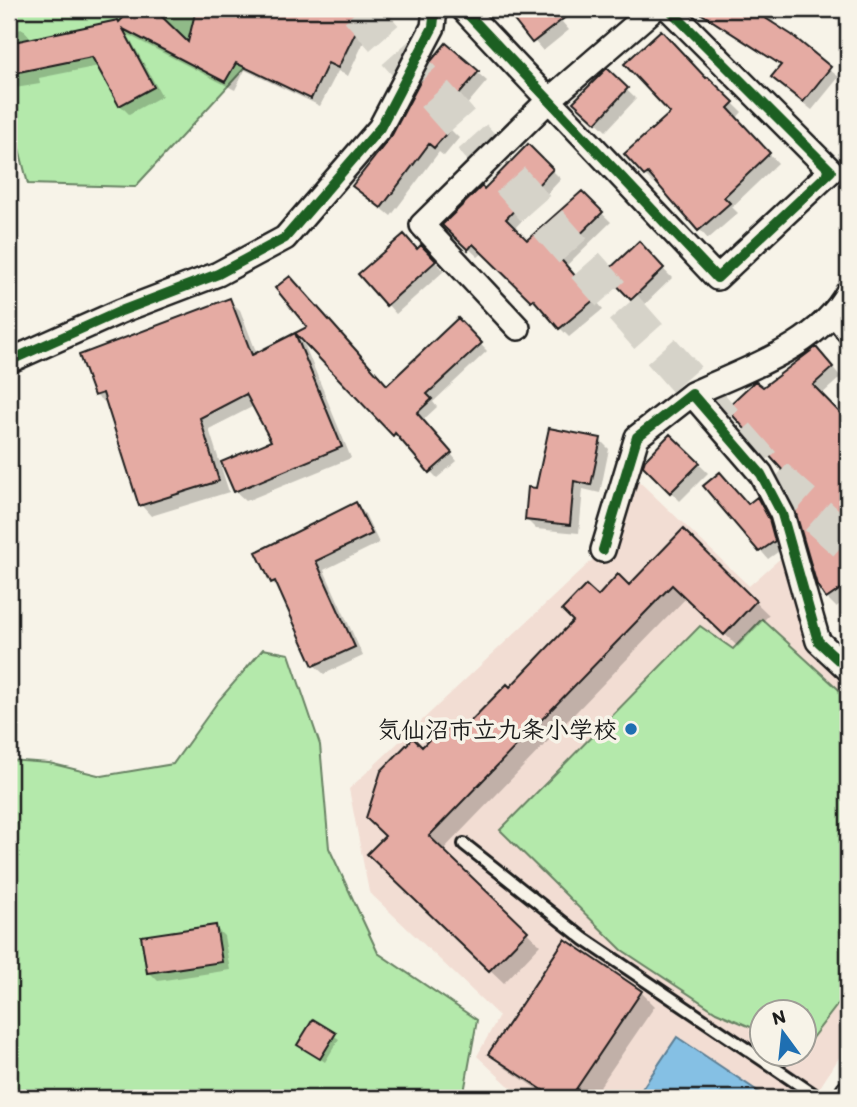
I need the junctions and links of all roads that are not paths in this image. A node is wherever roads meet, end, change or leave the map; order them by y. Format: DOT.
graph roads {
  1 [pos="435,9"];
  2 [pos="463,9"];
  3 [pos="654,9"];
  4 [pos="669,9"];
  5 [pos="549,100"];
  6 [pos="844,299"];
  7 [pos="518,328"];
  8 [pos="848,331"];
  9 [pos="9,361"];
  10 [pos="692,394"];
  11 [pos="603,550"];
  12 [pos="848,669"];
  13 [pos="464,844"];
  14 [pos="848,1092"];
  15 [pos="819,1098"];
  16 [pos="845,1098"];
  1 -- 9 [label="street"];
  2 -- 5 [label="street"];
  3 -- 5 [label="street"];
  4 -- 5 [label="street"];
  5 -- 7 [label="street"];
  6 -- 8 [label="street"];
  6 -- 10 [label="street"];
  10 -- 11 [label="street"];
  10 -- 12 [label="street"];
  13 -- 15 [label="lane"];
  14 -- 16 [label="street"];
}
